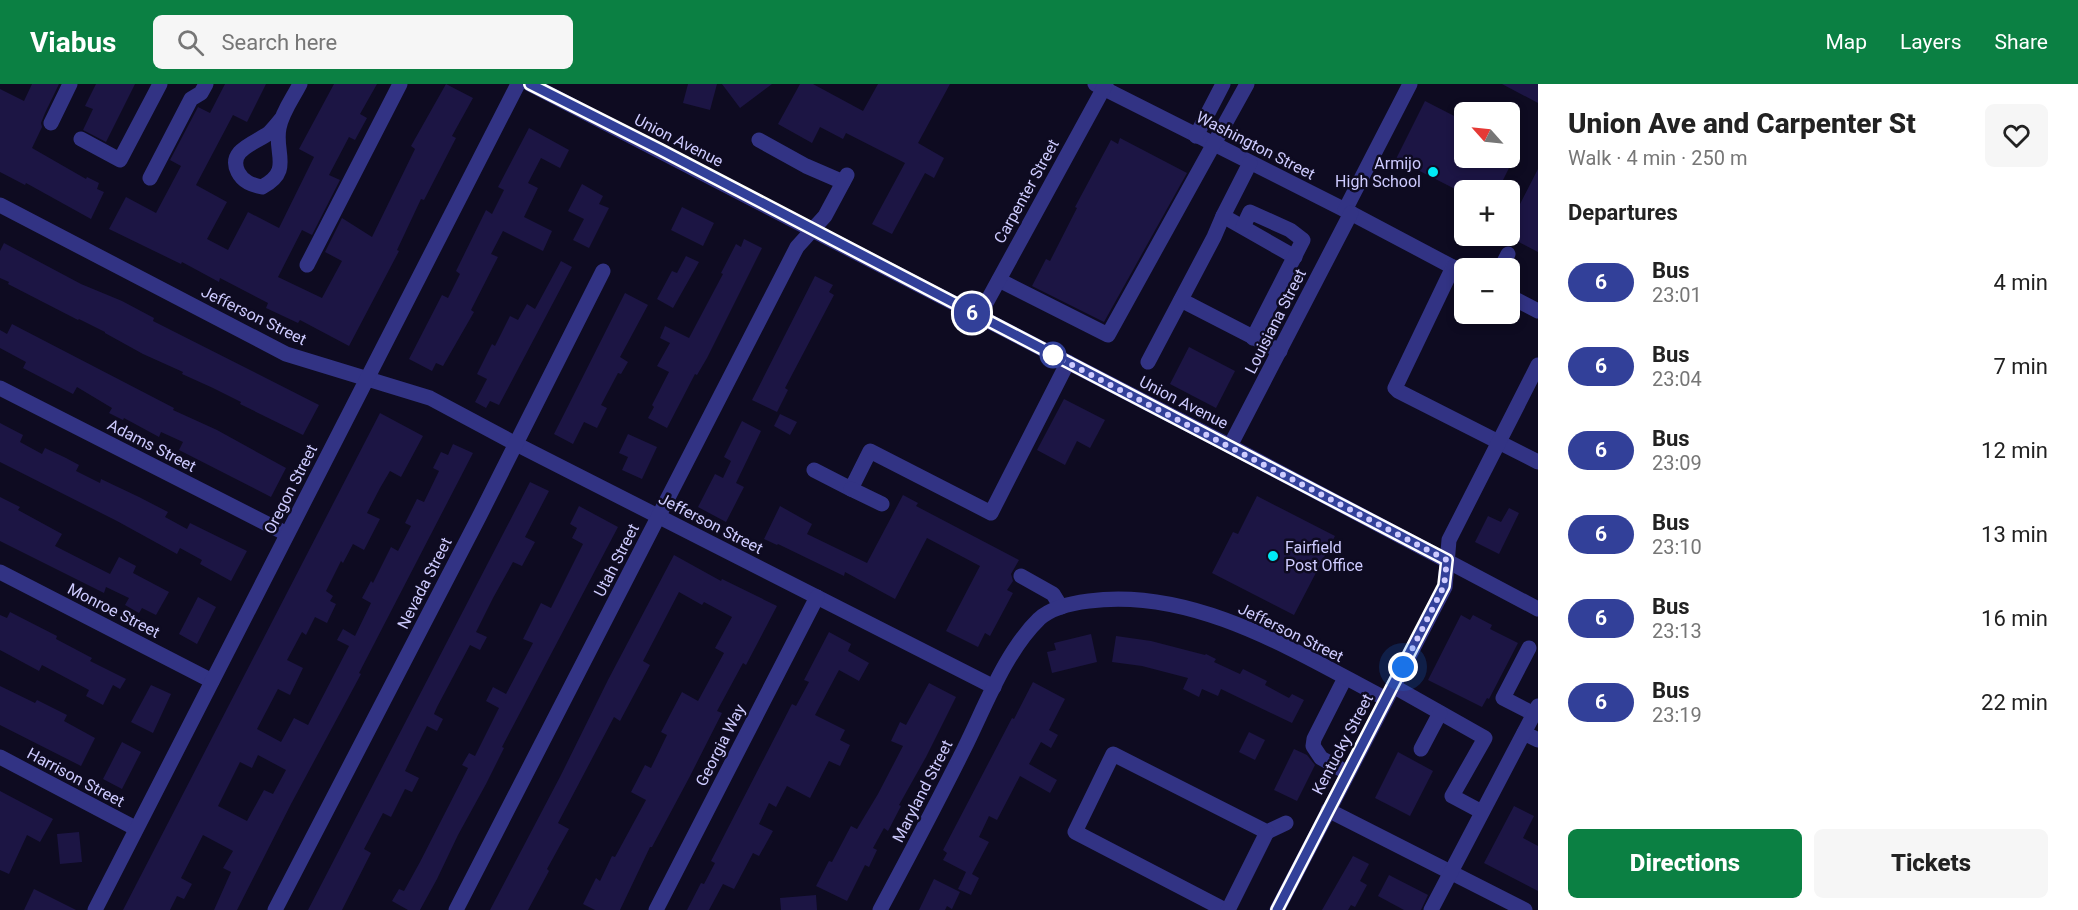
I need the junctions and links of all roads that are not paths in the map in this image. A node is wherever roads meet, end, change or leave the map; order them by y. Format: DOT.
graph roads {
  1 [pos="70,84"];
  2 [pos="160,84"];
  3 [pos="206,84"];
  4 [pos="300,84"];
  5 [pos="400,84"];
  6 [pos="518,84"];
  7 [pos="530,84"];
  8 [pos="1223,84"];
  9 [pos="1247,84"];
  10 [pos="1410,84"];
  11 [pos="1101,85"];
  12 [pos="282,118"];
  13 [pos="51,123"];
  14 [pos="1196,136"];
  15 [pos="81,139"];
  16 [pos="759,140"];
  17 [pos="1213,144"];
  18 [pos="1250,163"];
  19 [pos="150,178"];
  20 [pos="0,205"];
  21 [pos="1348,211"];
  22 [pos="1223,216"];
  23 [pos="1243,227"];
  24 [pos="812,230"];
  25 [pos="1295,257"];
  26 [pos="308,265"];
  27 [pos="1454,268"];
  28 [pos="603,271"];
  29 [pos="1454,277"];
  30 [pos="999,280"];
  31 [pos="1181,300"];
  32 [pos="1520,302"];
  33 [pos="1538,311"];
  34 [pos="979,316"];
  35 [pos="1253,338"];
  36 [pos="1280,351"];
  37 [pos="1068,362"];
  38 [pos="1148,362"];
  39 [pos="1538,365"];
  40 [pos="367,380"];
  41 [pos="0,387"];
  42 [pos="1498,442"];
  43 [pos="516,444"];
  44 [pos="1230,446"];
  45 [pos="1538,462"];
  46 [pos="814,470"];
  47 [pos="851,489"];
  48 [pos="882,504"];
  49 [pos="658,517"];
  50 [pos="287,534"];
  51 [pos="1447,560"];
  52 [pos="0,572"];
  53 [pos="1021,576"];
  54 [pos="817,597"];
  55 [pos="1061,607"];
  56 [pos="1538,609"];
  57 [pos="1529,648"];
  58 [pos="1345,678"];
  59 [pos="212,681"];
  60 [pos="994,687"];
  61 [pos="1389,693"];
  62 [pos="1536,710"];
  63 [pos="1440,713"];
  64 [pos="1524,733"];
  65 [pos="1538,740"];
  66 [pos="1421,749"];
  67 [pos="0,757"];
  68 [pos="1348,773"];
  69 [pos="1328,810"];
  70 [pos="1482,812"];
  71 [pos="1286,823"];
  72 [pos="135,828"];
  73 [pos="1267,832"];
  74 [pos="1450,872"];
  75 [pos="95,910"];
  76 [pos="275,910"];
  77 [pos="456,910"];
  78 [pos="656,910"];
  79 [pos="880,910"];
  80 [pos="1227,910"];
  81 [pos="1276,910"];
  82 [pos="1431,910"];
  83 [pos="1525,910"];
  1 -- 13 [label="street"];
  2 -- 15 [label="street"];
  3 -- 19 [label="street"];
  4 -- 12 [label="street"];
  5 -- 26 [label="street"];
  6 -- 40 [label="street, Oregon Street"];
  7 -- 24 [label="street, Union Avenue"];
  8 -- 14 [label="street"];
  9 -- 17 [label="street"];
  10 -- 21 [label="street, Louisiana Street"];
  11 -- 14 [label="street, Washington Street"];
  11 -- 30 [label="street, Carpenter Street"];
  14 -- 17 [label="street, Washington Street"];
  16 -- 24 [label="street"];
  17 -- 18 [label="street, Washington Street"];
  17 -- 30 [label="street"];
  18 -- 21 [label="street, Washington Street"];
  18 -- 22 [label="street"];
  20 -- 40 [label="street, Jefferson Street"];
  21 -- 27 [label="street, Washington Street"];
  21 -- 36 [label="street, Louisiana Street"];
  22 -- 23 [label="street"];
  22 -- 31 [label="street"];
  23 -- 25 [label="street"];
  23 -- 25 [label="street"];
  24 -- 34 [label="street, Union Avenue"];
  24 -- 49 [label="street, Utah Street"];
  25 -- 35 [label="street"];
  28 -- 43 [label="street, Nevada Street"];
  29 -- 42 [label="street"];
  30 -- 34 [label="street, Carpenter Street"];
  31 -- 35 [label="street"];
  31 -- 38 [label="street"];
  32 -- 33 [label="street"];
  34 -- 37 [label="street, Union Avenue"];
  35 -- 36 [label="street"];
  36 -- 44 [label="street, Louisiana Street"];
  37 -- 44 [label="street, Union Avenue"];
  37 -- 47 [label="street"];
  39 -- 42 [label="street, Kentucky Street"];
  40 -- 43 [label="street, Jefferson Street"];
  40 -- 50 [label="street, Oregon Street"];
  41 -- 50 [label="street, Adams Street"];
  42 -- 45 [label="street"];
  42 -- 51 [label="street, Kentucky Street"];
  43 -- 49 [label="street, Jefferson Street"];
  43 -- 76 [label="street, Nevada Street"];
  44 -- 51 [label="street, Union Avenue"];
  46 -- 47 [label="street"];
  47 -- 48 [label="street"];
  49 -- 54 [label="street, Jefferson Street"];
  49 -- 77 [label="street, Utah Street"];
  50 -- 59 [label="street, Oregon Street"];
  51 -- 56 [label="street, Union Avenue"];
  51 -- 61 [label="street, Kentucky Street"];
  52 -- 59 [label="street, Monroe Street"];
  53 -- 55 [label="street"];
  54 -- 60 [label="street, Jefferson Street"];
  54 -- 78 [label="street, Georgia Way"];
  55 -- 58 [label="street, Jefferson Street"];
  55 -- 60 [label="street, Jefferson Street"];
  57 -- 62 [label="street"];
  58 -- 61 [label="street, Jefferson Street"];
  58 -- 68 [label="street"];
  59 -- 72 [label="street, Oregon Street"];
  60 -- 79 [label="street, Maryland Street"];
  61 -- 63 [label="street, Jefferson Street"];
  61 -- 68 [label="street, Kentucky Street"];
  62 -- 64 [label="street"];
  63 -- 66 [label="street"];
  63 -- 70 [label="street, Jefferson Street"];
  64 -- 65 [label="street"];
  64 -- 70 [label="street"];
  67 -- 72 [label="street, Harrison Street"];
  68 -- 69 [label="street, Kentucky Street"];
  69 -- 74 [label="street"];
  69 -- 81 [label="street, Kentucky Street"];
  70 -- 74 [label="street"];
  71 -- 73 [label="street"];
  72 -- 75 [label="street, Oregon Street"];
  73 -- 80 [label="street"];
  73 -- 80 [label="street"];
  74 -- 82 [label="street"];
  74 -- 83 [label="street"];
}
